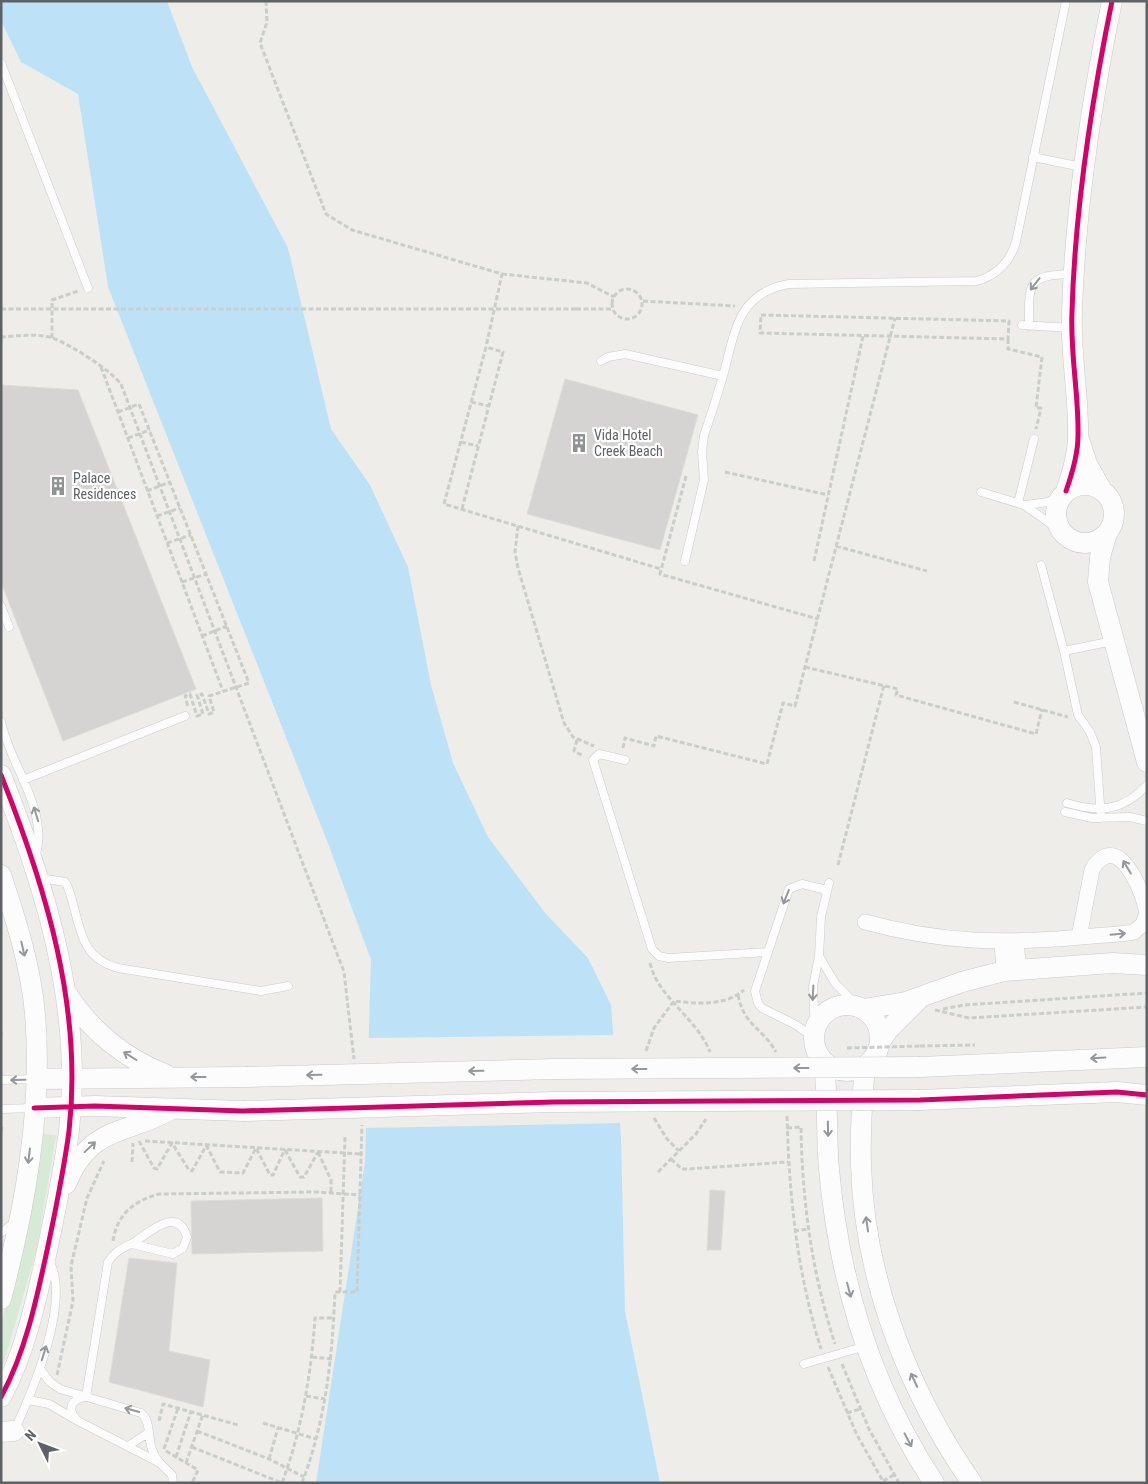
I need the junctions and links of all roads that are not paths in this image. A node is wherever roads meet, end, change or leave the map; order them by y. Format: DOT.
graph roads {
  1 [pos="1066,1"];
  2 [pos="1112,1"];
  3 [pos="1,63"];
  4 [pos="1033,157"];
  5 [pos="1083,167"];
  6 [pos="1074,274"];
  7 [pos="88,288"];
  8 [pos="1072,328"];
  9 [pos="601,361"];
  10 [pos="723,376"];
  11 [pos="1078,438"];
  12 [pos="1034,439"];
  13 [pos="1101,489"];
  14 [pos="981,492"];
  15 [pos="1064,493"];
  16 [pos="1021,504"];
  17 [pos="1107,533"];
  18 [pos="1065,535"];
  19 [pos="685,561"];
  20 [pos="1041,564"];
  21 [pos="1098,582"];
  22 [pos="1,606"];
  23 [pos="10,627"];
  24 [pos="1113,641"];
  25 [pos="1064,651"];
  26 [pos="185,716"];
  27 [pos="1,722"];
  28 [pos="623,756"];
  29 [pos="1147,762"];
  30 [pos="1,775"];
  31 [pos="23,780"];
  32 [pos="1147,786"];
  33 [pos="1067,803"];
  34 [pos="1101,809"];
  35 [pos="1065,812"];
  36 [pos="1102,818"];
  37 [pos="1147,821"];
  38 [pos="36,870"];
  39 [pos="1,875"];
  40 [pos="6,899"];
  41 [pos="1147,912"];
  42 [pos="865,922"];
  43 [pos="1079,937"];
  44 [pos="1009,942"];
  45 [pos="767,952"];
  46 [pos="819,956"];
  47 [pos="1147,956"];
  48 [pos="1112,963"];
  49 [pos="1147,965"];
  50 [pos="1011,970"];
  51 [pos="288,986"];
  52 [pos="63,988"];
  53 [pos="921,998"];
  54 [pos="860,1008"];
  55 [pos="814,1035"];
  56 [pos="880,1042"];
  57 [pos="1147,1057"];
  58 [pos="824,1063"];
  59 [pos="865,1066"];
  60 [pos="174,1077"];
  61 [pos="71,1078"];
  62 [pos="35,1079"];
  63 [pos="1,1080"];
  64 [pos="1147,1094"];
  65 [pos="70,1106"];
  66 [pos="34,1108"];
  67 [pos="1,1109"];
  68 [pos="173,1109"];
  69 [pos="56,1204"];
  70 [pos="20,1218"];
  71 [pos="1,1233"];
  72 [pos="132,1244"];
  73 [pos="46,1256"];
  74 [pos="1,1299"];
  75 [pos="866,1346"];
  76 [pos="804,1364"];
  77 [pos="40,1369"];
  78 [pos="1,1397"];
  79 [pos="86,1397"];
  80 [pos="29,1400"];
  81 [pos="78,1421"];
  82 [pos="8,1431"];
  83 [pos="148,1433"];
  84 [pos="128,1446"];
  85 [pos="160,1463"];
  86 [pos="173,1483"];
  87 [pos="934,1483"];
  88 [pos="972,1483"];
  1 -- 4 [label="lane"];
  2 -- 5 [label="street"];
  3 -- 7 [label="lane"];
  4 -- 5 [label="lane"];
  4 -- 10 [label="lane"];
  5 -- 6 [label="street"];
  6 -- 8 [label="street"];
  6 -- 8 [label="lane, one-way"];
  8 -- 11 [label="street"];
  9 -- 10 [label="lane"];
  10 -- 19 [label="lane"];
  11 -- 13 [label="street"];
  11 -- 15 [label="street"];
  12 -- 16 [label="lane"];
  13 -- 15 [label="street"];
  13 -- 17 [label="street"];
  14 -- 16 [label="lane"];
  15 -- 16 [label="lane"];
  15 -- 18 [label="street"];
  16 -- 18 [label="lane"];
  17 -- 18 [label="street"];
  17 -- 21 [label="street"];
  18 -- 21 [label="street"];
  20 -- 25 [label="lane"];
  21 -- 24 [label="street"];
  22 -- 23 [label="lane"];
  24 -- 25 [label="lane"];
  24 -- 29 [label="street"];
  25 -- 34 [label="lane"];
  26 -- 31 [label="lane"];
  27 -- 31 [label="lane"];
  28 -- 45 [label="lane"];
  30 -- 38 [label="street"];
  38 -- 31 [label="lane, one-way"];
  32 -- 34 [label="lane"];
  33 -- 34 [label="lane"];
  34 -- 36 [label="lane"];
  35 -- 36 [label="lane"];
  36 -- 37 [label="lane"];
  38 -- 51 [label="lane"];
  38 -- 52 [label="street"];
  39 -- 40 [label="street"];
  40 -- 62 [label="street, one-way"];
  43 -- 41 [label="street, one-way"];
  41 -- 43 [label="street, one-way"];
  42 -- 44 [label="street"];
  43 -- 44 [label="street"];
  44 -- 50 [label="street"];
  46 -- 45 [label="lane, one-way"];
  45 -- 55 [label="lane"];
  46 -- 54 [label="lane"];
  46 -- 55 [label="lane, one-way"];
  47 -- 48 [label="street"];
  48 -- 49 [label="street"];
  48 -- 50 [label="street"];
  50 -- 53 [label="street"];
  60 -- 52 [label="street, one-way"];
  52 -- 61 [label="street"];
  53 -- 54 [label="street"];
  53 -- 56 [label="street"];
  54 -- 55 [label="street"];
  54 -- 56 [label="street"];
  55 -- 58 [label="street"];
  56 -- 59 [label="street"];
  57 -- 60 [label="street, one-way, bridge"];
  58 -- 59 [label="street"];
  58 -- 75 [label="street, one-way"];
  88 -- 59 [label="street, one-way"];
  60 -- 61 [label="street"];
  61 -- 62 [label="street"];
  61 -- 65 [label="street"];
  62 -- 63 [label="lane, one-way"];
  62 -- 66 [label="street"];
  64 -- 68 [label="street, bridge"];
  65 -- 66 [label="street"];
  65 -- 68 [label="street"];
  65 -- 69 [label="street"];
  66 -- 67 [label="lane"];
  66 -- 70 [label="street, one-way"];
  69 -- 68 [label="street, one-way"];
  69 -- 73 [label="street"];
  70 -- 71 [label="lane"];
  70 -- 74 [label="street"];
  72 -- 72 [label="lane"];
  72 -- 79 [label="lane"];
  77 -- 73 [label="lane, one-way"];
  73 -- 78 [label="street"];
  75 -- 76 [label="lane"];
  75 -- 87 [label="street, one-way"];
  77 -- 79 [label="lane"];
  77 -- 80 [label="lane"];
  79 -- 81 [label="lane"];
  83 -- 79 [label="lane, one-way"];
  80 -- 81 [label="lane"];
  80 -- 82 [label="lane"];
  81 -- 84 [label="lane"];
  83 -- 84 [label="lane"];
  83 -- 85 [label="lane"];
  84 -- 85 [label="lane"];
  85 -- 86 [label="lane"];
}
